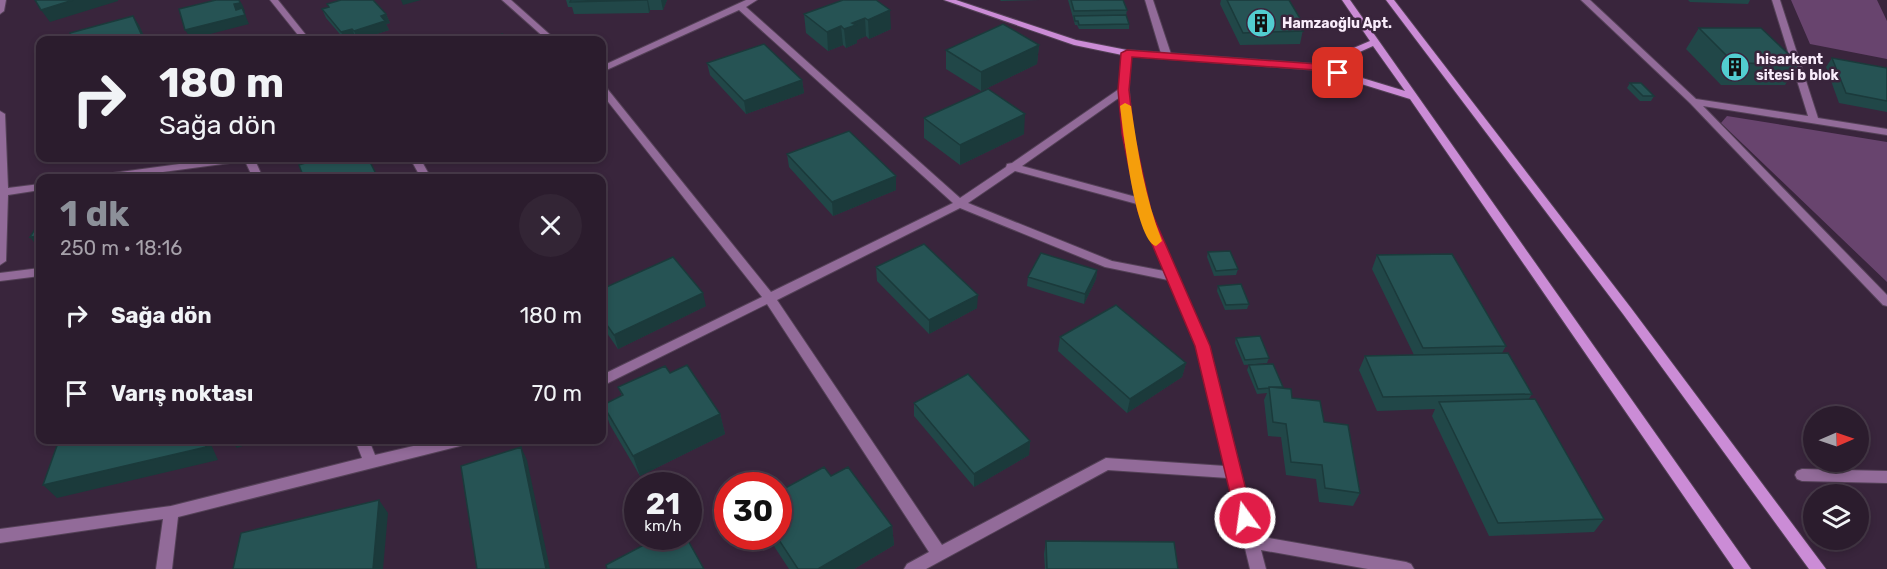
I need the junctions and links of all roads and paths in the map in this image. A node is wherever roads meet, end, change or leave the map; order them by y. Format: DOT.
graph roads {
  1 [pos="2,0"];
  2 [pos="274,0"];
  3 [pos="506,0"];
  4 [pos="753,0"];
  5 [pos="948,0"];
  6 [pos="1149,0"];
  7 [pos="1346,0"];
  8 [pos="1390,0"];
  9 [pos="1585,0"];
  10 [pos="1776,0"];
  11 [pos="973,4"];
  12 [pos="740,6"];
  13 [pos="0,11"];
  14 [pos="303,36"];
  15 [pos="547,36"];
  16 [pos="1375,42"];
  17 [pos="1127,53"];
  18 [pos="1167,57"];
  19 [pos="606,67"];
  20 [pos="1317,67"];
  21 [pos="1124,90"];
  22 [pos="606,93"];
  23 [pos="1413,97"];
  24 [pos="1693,101"];
  25 [pos="0,114"];
  26 [pos="1814,120"];
  27 [pos="1887,132"];
  28 [pos="215,162"];
  29 [pos="1011,166"];
  30 [pos="127,174"];
  31 [pos="36,188"];
  32 [pos="2,192"];
  33 [pos="1142,202"];
  34 [pos="960,204"];
  35 [pos="0,261"];
  36 [pos="36,272"];
  37 [pos="0,277"];
  38 [pos="1172,277"];
  39 [pos="770,299"];
  40 [pos="1887,302"];
  41 [pos="606,379"];
  42 [pos="364,444"];
  43 [pos="444,444"];
  44 [pos="371,462"];
  45 [pos="1234,472"];
  46 [pos="1802,475"];
  47 [pos="1887,477"];
  48 [pos="171,512"];
  49 [pos="0,536"];
  50 [pos="1250,541"];
  51 [pos="939,554"];
  52 [pos="164,569"];
  53 [pos="912,569"];
  54 [pos="1258,569"];
  55 [pos="1406,569"];
  56 [pos="1743,569"];
  57 [pos="1818,569"];
  1 -- 13 [label="street"];
  2 -- 14 [label="street"];
  3 -- 15 [label="street"];
  4 -- 12 [label="street"];
  5 -- 11 [label="main road"];
  6 -- 18 [label="street"];
  7 -- 16 [label="main road"];
  8 -- 57 [label="main road"];
  9 -- 24 [label="street"];
  10 -- 26 [label="street"];
  11 -- 17 [label="main road"];
  12 -- 19 [label="street"];
  12 -- 34 [label="street"];
  16 -- 20 [label="main road"];
  16 -- 23 [label="main road"];
  17 -- 18 [label="main road"];
  17 -- 21 [label="street"];
  18 -- 20 [label="main road"];
  20 -- 23 [label="main road"];
  21 -- 29 [label="street"];
  21 -- 33 [label="street"];
  22 -- 39 [label="street"];
  23 -- 56 [label="main road"];
  24 -- 26 [label="street"];
  24 -- 40 [label="street"];
  25 -- 32 [label="street"];
  26 -- 27 [label="street"];
  28 -- 30 [label="street"];
  29 -- 33 [label="street"];
  29 -- 34 [label="street"];
  31 -- 32 [label="street"];
  32 -- 35 [label="street"];
  33 -- 38 [label="street"];
  34 -- 38 [label="street"];
  34 -- 39 [label="street"];
  36 -- 37 [label="street"];
  38 -- 45 [label="street"];
  39 -- 41 [label="street"];
  39 -- 51 [label="street"];
  42 -- 44 [label="street"];
  43 -- 44 [label="street"];
  44 -- 48 [label="street"];
  45 -- 50 [label="street"];
  45 -- 51 [label="street"];
  46 -- 47 [label="street"];
  48 -- 49 [label="street"];
  48 -- 52 [label="street"];
  50 -- 54 [label="street"];
  50 -- 55 [label="street"];
  51 -- 53 [label="street"];
}
